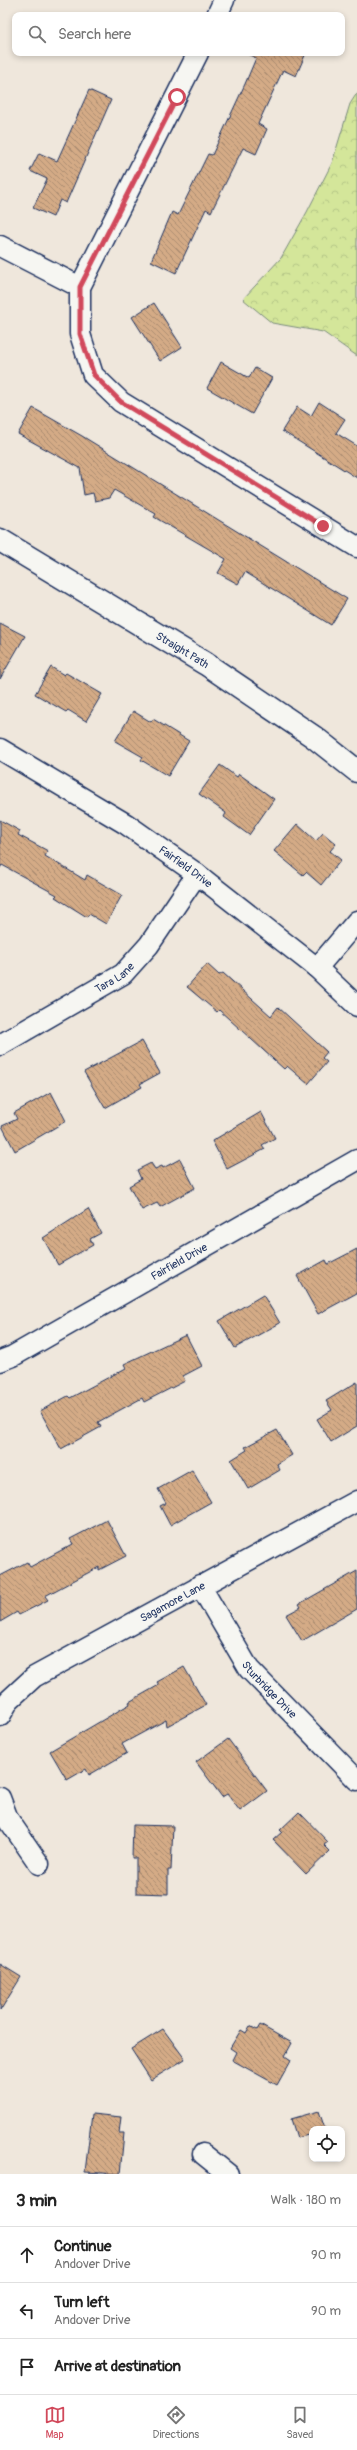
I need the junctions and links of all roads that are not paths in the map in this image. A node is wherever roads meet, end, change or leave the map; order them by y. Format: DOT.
graph roads {
  1 [pos="224,0"];
  2 [pos="218,12"];
  3 [pos="196,56"];
  4 [pos="0,246"];
  5 [pos="80,287"];
  6 [pos="0,540"];
  7 [pos="357,547"];
  8 [pos="0,749"];
  9 [pos="357,771"];
  10 [pos="196,874"];
  11 [pos="357,921"];
  12 [pos="317,968"];
  13 [pos="357,1006"];
  14 [pos="0,1045"];
  15 [pos="357,1160"];
  16 [pos="0,1361"];
  17 [pos="357,1501"];
  18 [pos="200,1585"];
  19 [pos="0,1716"];
  20 [pos="357,1780"];
  21 [pos="0,1798"];
  22 [pos="39,1864"];
  23 [pos="204,2154"];
  24 [pos="228,2174"];
  1 -- 2 [label="street"];
  3 -- 5 [label="street"];
  4 -- 5 [label="street"];
  5 -- 7 [label="street"];
  6 -- 9 [label="main road, Straight Path"];
  8 -- 10 [label="street, Fairfield Drive"];
  10 -- 12 [label="street, Fairfield Drive"];
  10 -- 14 [label="street, Tara Lane"];
  11 -- 12 [label="street"];
  12 -- 13 [label="street, Fairfield Drive"];
  15 -- 16 [label="street, Fairfield Drive"];
  17 -- 18 [label="street, Sagamore Lane"];
  18 -- 19 [label="street, Sagamore Lane"];
  18 -- 20 [label="street, Sturbridge Drive"];
  21 -- 22 [label="street"];
  23 -- 24 [label="street"];
}
